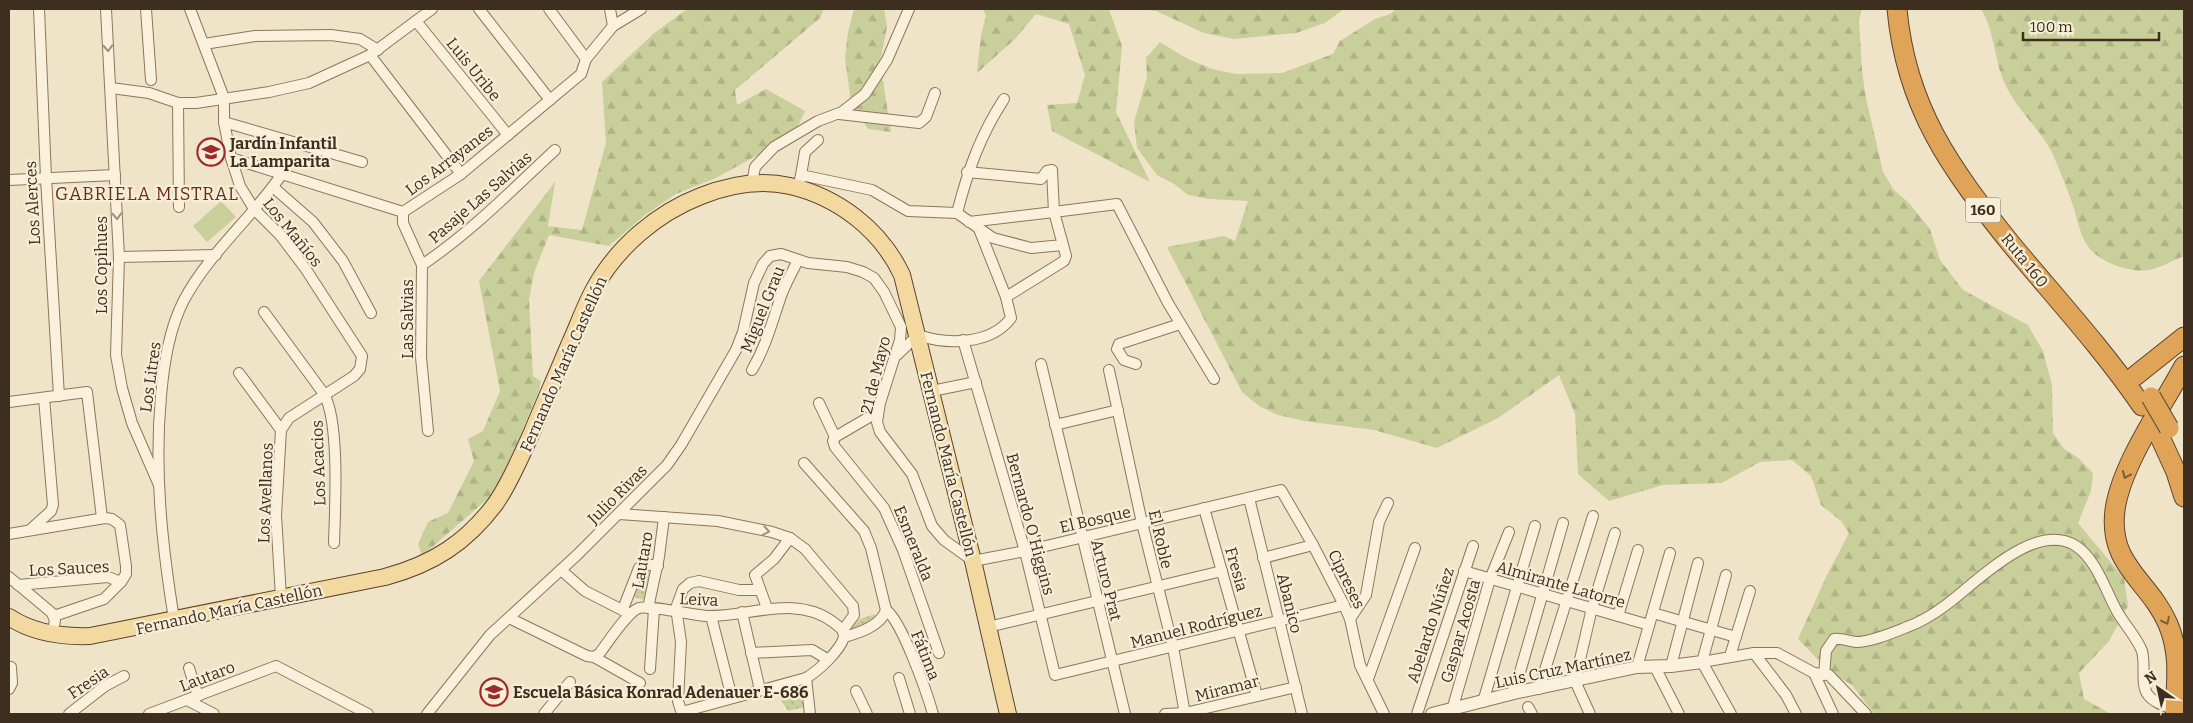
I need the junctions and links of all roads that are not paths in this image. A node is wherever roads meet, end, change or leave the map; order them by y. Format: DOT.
graph roads {
  1 [pos="39,9"];
  2 [pos="106,9"];
  3 [pos="146,9"];
  4 [pos="190,9"];
  5 [pos="432,9"];
  6 [pos="479,9"];
  7 [pos="549,9"];
  8 [pos="610,9"];
  9 [pos="641,9"];
  10 [pos="909,9"];
  11 [pos="1898,9"];
  12 [pos="1910,9"];
  13 [pos="416,21"];
  14 [pos="613,26"];
  15 [pos="204,44"];
  16 [pos="374,52"];
  17 [pos="586,59"];
  18 [pos="151,80"];
  19 [pos="110,88"];
  20 [pos="935,93"];
  21 [pos="224,98"];
  22 [pos="1004,99"];
  23 [pos="550,100"];
  24 [pos="178,103"];
  25 [pos="839,114"];
  26 [pos="224,122"];
  27 [pos="508,135"];
  28 [pos="818,140"];
  29 [pos="555,150"];
  30 [pos="231,158"];
  31 [pos="362,162"];
  32 [pos="967,172"];
  33 [pos="282,174"];
  34 [pos="461,174"];
  35 [pos="115,175"];
  36 [pos="46,178"];
  37 [pos="9,180"];
  38 [pos="800,181"];
  39 [pos="752,183"];
  40 [pos="273,187"];
  41 [pos="179,207"];
  42 [pos="254,209"];
  43 [pos="404,212"];
  44 [pos="1054,212"];
  45 [pos="957,213"];
  46 [pos="969,222"];
  47 [pos="979,229"];
  48 [pos="1063,245"];
  49 [pos="216,255"];
  50 [pos="770,256"];
  51 [pos="119,258"];
  52 [pos="798,260"];
  53 [pos="422,265"];
  54 [pos="1006,297"];
  55 [pos="264,312"];
  56 [pos="371,313"];
  57 [pos="1180,324"];
  58 [pos="918,336"];
  59 [pos="2184,337"];
  60 [pos="963,340"];
  61 [pos="894,358"];
  62 [pos="1041,364"];
  63 [pos="1136,364"];
  64 [pos="2184,366"];
  65 [pos="752,370"];
  66 [pos="1110,370"];
  67 [pos="239,374"];
  68 [pos="2135,376"];
  69 [pos="1214,379"];
  70 [pos="976,382"];
  71 [pos="932,391"];
  72 [pos="324,394"];
  73 [pos="59,396"];
  74 [pos="44,398"];
  75 [pos="9,402"];
  76 [pos="2146,402"];
  77 [pos="819,403"];
  78 [pos="1118,410"];
  79 [pos="877,414"];
  80 [pos="1055,424"];
  81 [pos="281,430"];
  82 [pos="428,431"];
  83 [pos="2165,432"];
  84 [pos="835,437"];
  85 [pos="2184,460"];
  86 [pos="804,463"];
  87 [pos="159,485"];
  88 [pos="1281,490"];
  89 [pos="2184,497"];
  90 [pos="1249,498"];
  91 [pos="1388,503"];
  92 [pos="1204,508"];
  93 [pos="619,514"];
  94 [pos="1593,516"];
  95 [pos="664,517"];
  96 [pos="102,518"];
  97 [pos="1142,523"];
  98 [pos="1563,523"];
  99 [pos="1535,526"];
  100 [pos="29,530"];
  101 [pos="1509,532"];
  102 [pos="1615,533"];
  103 [pos="9,534"];
  104 [pos="1081,537"];
  105 [pos="790,538"];
  106 [pos="334,543"];
  107 [pos="1313,545"];
  108 [pos="1473,546"];
  109 [pos="1415,548"];
  110 [pos="1638,550"];
  111 [pos="1025,551"];
  112 [pos="1670,553"];
  113 [pos="1263,558"];
  114 [pos="973,561"];
  115 [pos="1698,563"];
  116 [pos="658,566"];
  117 [pos="561,570"];
  118 [pos="1222,571"];
  119 [pos="1464,571"];
  120 [pos="1726,575"];
  121 [pos="9,577"];
  122 [pos="1490,579"];
  123 [pos="122,582"];
  124 [pos="18,585"];
  125 [pos="1157,587"];
  126 [pos="1517,587"];
  127 [pos="760,590"];
  128 [pos="1750,592"];
  129 [pos="1542,594"];
  130 [pos="281,597"];
  131 [pos="1097,601"];
  132 [pos="1566,601"];
  133 [pos="1344,605"];
  134 [pos="767,608"];
  135 [pos="1592,608"];
  136 [pos="651,609"];
  137 [pos="886,610"];
  138 [pos="627,612"];
  139 [pos="742,612"];
  140 [pos="677,613"];
  141 [pos="1654,613"];
  142 [pos="1040,614"];
  143 [pos="54,616"];
  144 [pos="711,616"];
  145 [pos="1618,616"];
  146 [pos="9,617"];
  147 [pos="509,618"];
  148 [pos="174,619"];
  149 [pos="1350,619"];
  150 [pos="1278,622"];
  151 [pos="1682,622"];
  152 [pos="1649,625"];
  153 [pos="988,627"];
  154 [pos="1710,630"];
  155 [pos="1239,631"];
  156 [pos="844,633"];
  157 [pos="52,634"];
  158 [pos="1736,637"];
  159 [pos="1173,648"];
  160 [pos="751,653"];
  161 [pos="939,653"];
  162 [pos="1754,653"];
  163 [pos="1730,656"];
  164 [pos="594,657"];
  165 [pos="827,660"];
  166 [pos="1112,661"];
  167 [pos="1702,662"];
  168 [pos="1671,666"];
  169 [pos="11,667"];
  170 [pos="1637,667"];
  171 [pos="1655,667"];
  172 [pos="189,668"];
  173 [pos="650,669"];
  174 [pos="1819,674"];
  175 [pos="1055,675"];
  176 [pos="124,676"];
  177 [pos="806,678"];
  178 [pos="899,678"];
  179 [pos="1368,679"];
  180 [pos="1574,681"];
  181 [pos="570,682"];
  182 [pos="640,682"];
  183 [pos="2184,682"];
  184 [pos="1296,687"];
  185 [pos="9,689"];
  186 [pos="1539,689"];
  187 [pos="760,690"];
  188 [pos="856,691"];
  189 [pos="1514,693"];
  190 [pos="198,696"];
  191 [pos="1257,696"];
  192 [pos="732,698"];
  193 [pos="187,700"];
  194 [pos="1483,702"];
  195 [pos="1452,710"];
  196 [pos="2174,712"];
  197 [pos="682,713"];
  198 [pos="1676,713"];
  199 [pos="69,714"];
  200 [pos="149,714"];
  201 [pos="214,714"];
  202 [pos="368,714"];
  203 [pos="427,714"];
  204 [pos="544,714"];
  205 [pos="810,714"];
  206 [pos="867,714"];
  207 [pos="910,714"];
  208 [pos="933,714"];
  209 [pos="1008,714"];
  210 [pos="1125,714"];
  211 [pos="1165,714"];
  212 [pos="1185,714"];
  213 [pos="1302,714"];
  214 [pos="1384,714"];
  215 [pos="1417,714"];
  216 [pos="1432,714"];
  217 [pos="1590,714"];
  218 [pos="1731,714"];
  219 [pos="1796,714"];
  220 [pos="1833,714"];
  221 [pos="1866,714"];
  1 -- 36 [label="street, Los Alerces"];
  2 -- 19 [label="street, Los Copihues, one-way"];
  3 -- 18 [label="street"];
  4 -- 15 [label="street, Los Mañíos"];
  5 -- 13 [label="street"];
  6 -- 23 [label="street"];
  7 -- 17 [label="street"];
  8 -- 14 [label="street"];
  9 -- 14 [label="street, Los Arrayanes"];
  10 -- 25 [label="street"];
  11 -- 76 [label="highway, Ruta 160 / 160"];
  12 -- 68 [label="highway, Ruta 160 / 160"];
  13 -- 16 [label="street"];
  13 -- 27 [label="street, Luis Uribe"];
  14 -- 17 [label="street, Los Arrayanes"];
  15 -- 16 [label="street"];
  15 -- 21 [label="street, Los Mañíos"];
  16 -- 21 [label="street"];
  16 -- 34 [label="street"];
  17 -- 23 [label="street, Los Arrayanes"];
  19 -- 24 [label="street"];
  19 -- 35 [label="street, Los Copihues"];
  20 -- 25 [label="street"];
  21 -- 24 [label="street"];
  21 -- 26 [label="street, Los Mañíos"];
  22 -- 32 [label="street"];
  23 -- 27 [label="street, Los Arrayanes"];
  24 -- 41 [label="street"];
  25 -- 39 [label="street"];
  26 -- 30 [label="street, Los Mañíos"];
  26 -- 31 [label="street"];
  27 -- 34 [label="street, Los Arrayanes"];
  28 -- 38 [label="street"];
  29 -- 53 [label="street, Pasaje Las Salvias"];
  30 -- 33 [label="street, Los Arrayanes"];
  30 -- 42 [label="street, Los Mañíos"];
  32 -- 44 [label="street"];
  32 -- 45 [label="street"];
  33 -- 40 [label="street, Los Litres"];
  33 -- 43 [label="street, Los Arrayanes"];
  34 -- 43 [label="street, Los Arrayanes"];
  35 -- 36 [label="street"];
  35 -- 51 [label="street, Los Copihues, one-way"];
  36 -- 37 [label="street"];
  36 -- 73 [label="street, Los Alerces"];
  38 -- 39 [label="main road, Fernando María Castellón"];
  38 -- 45 [label="street"];
  38 -- 58 [label="main road, Fernando María Castellón"];
  39 -- 130 [label="main road, Fernando María Castellón"];
  40 -- 42 [label="street, Los Litres"];
  40 -- 56 [label="street"];
  42 -- 49 [label="street, Los Litres"];
  42 -- 72 [label="street, Los Mañíos"];
  43 -- 53 [label="street, Las Salvias"];
  44 -- 46 [label="street"];
  44 -- 48 [label="street"];
  44 -- 57 [label="street"];
  45 -- 46 [label="street"];
  46 -- 47 [label="street"];
  47 -- 48 [label="street"];
  47 -- 54 [label="street"];
  48 -- 54 [label="street"];
  49 -- 51 [label="street"];
  49 -- 87 [label="street, Los Litres"];
  50 -- 52 [label="street, 21 de Mayo"];
  50 -- 93 [label="street, Julio Rivas"];
  51 -- 87 [label="street, Los Copihues"];
  52 -- 61 [label="street, 21 de Mayo"];
  52 -- 65 [label="street, Miguel Grau"];
  53 -- 82 [label="street, Las Salvias"];
  54 -- 60 [label="street"];
  55 -- 72 [label="street, Los Acacios"];
  57 -- 63 [label="street"];
  57 -- 69 [label="street"];
  58 -- 60 [label="street"];
  58 -- 61 [label="street"];
  58 -- 71 [label="main road, Fernando María Castellón"];
  59 -- 68 [label="highway"];
  60 -- 70 [label="street, Bernardo O'Higgins"];
  61 -- 79 [label="street, 21 de Mayo"];
  62 -- 80 [label="street, Arturo Prat"];
  64 -- 196 [label="highway, one-way"];
  66 -- 78 [label="street, El Roble"];
  67 -- 81 [label="street, Los Avellanos"];
  68 -- 76 [label="highway, Ruta 160 / 160"];
  70 -- 71 [label="street"];
  70 -- 111 [label="street, Bernardo O'Higgins"];
  71 -- 114 [label="main road, Fernando María Castellón"];
  72 -- 81 [label="street, Los Mañíos"];
  72 -- 106 [label="street, Los Acacios"];
  73 -- 74 [label="street"];
  73 -- 96 [label="street"];
  74 -- 75 [label="street"];
  74 -- 100 [label="street"];
  76 -- 83 [label="highway, Ruta 160 / 160"];
  77 -- 84 [label="street, Esmeralda"];
  78 -- 80 [label="street"];
  78 -- 97 [label="street, El Roble"];
  79 -- 84 [label="street"];
  79 -- 114 [label="street, 21 de Mayo"];
  80 -- 104 [label="street, Arturo Prat"];
  81 -- 130 [label="street, Los Avellanos"];
  83 -- 85 [label="highway, Ruta 160 / 160"];
  83 -- 89 [label="highway, Ruta 160 / 160"];
  84 -- 161 [label="street, Esmeralda"];
  86 -- 137 [label="street"];
  87 -- 148 [label="street, Los Litres"];
  88 -- 90 [label="street, El Bosque"];
  88 -- 107 [label="street, Cipreses"];
  90 -- 92 [label="street, El Bosque"];
  90 -- 113 [label="street, Abanico"];
  91 -- 149 [label="street"];
  92 -- 97 [label="street, El Bosque"];
  92 -- 118 [label="street, Fresia"];
  93 -- 95 [label="street"];
  93 -- 117 [label="street, Julio Rivas"];
  94 -- 132 [label="street"];
  95 -- 105 [label="street, one-way"];
  95 -- 116 [label="street, Lautaro"];
  96 -- 100 [label="street"];
  96 -- 123 [label="street"];
  97 -- 104 [label="street, El Bosque"];
  97 -- 125 [label="street, El Roble"];
  98 -- 129 [label="street"];
  99 -- 126 [label="street"];
  100 -- 103 [label="street"];
  101 -- 122 [label="street, Gaspar Acosta"];
  102 -- 135 [label="street"];
  104 -- 111 [label="street, El Bosque"];
  104 -- 131 [label="street, Arturo Prat"];
  105 -- 127 [label="street"];
  105 -- 156 [label="street"];
  107 -- 113 [label="street"];
  107 -- 133 [label="street, Cipreses"];
  108 -- 119 [label="street, Abelardo Núñez"];
  109 -- 179 [label="street"];
  110 -- 145 [label="street"];
  111 -- 114 [label="street, El Bosque"];
  111 -- 142 [label="street, Bernardo O'Higgins"];
  112 -- 141 [label="street"];
  113 -- 150 [label="street, Abanico"];
  114 -- 153 [label="main road, Fernando María Castellón"];
  115 -- 151 [label="street"];
  116 -- 136 [label="street, Lautaro"];
  116 -- 138 [label="street"];
  117 -- 138 [label="street"];
  117 -- 147 [label="street, Julio Rivas"];
  118 -- 125 [label="street"];
  118 -- 155 [label="street, Fresia"];
  119 -- 122 [label="street, Almirante Latorre"];
  119 -- 215 [label="street, Abelardo Núñez"];
  120 -- 154 [label="street"];
  121 -- 124 [label="street"];
  122 -- 126 [label="street, Almirante Latorre"];
  122 -- 195 [label="street, Gaspar Acosta"];
  123 -- 124 [label="street, Los Sauces"];
  123 -- 143 [label="street"];
  124 -- 143 [label="street"];
  125 -- 131 [label="street"];
  125 -- 159 [label="street, El Roble"];
  126 -- 129 [label="street, Almirante Latorre"];
  126 -- 194 [label="street"];
  127 -- 134 [label="street"];
  127 -- 140 [label="street"];
  128 -- 158 [label="street"];
  129 -- 132 [label="street, Almirante Latorre"];
  129 -- 189 [label="street"];
  130 -- 148 [label="main road, Fernando María Castellón"];
  131 -- 142 [label="street"];
  131 -- 166 [label="street, Arturo Prat"];
  132 -- 135 [label="street, Almirante Latorre"];
  132 -- 186 [label="street"];
  133 -- 149 [label="street, Cipreses"];
  133 -- 150 [label="street, Manuel Rodríguez"];
  134 -- 139 [label="street, Leiva"];
  134 -- 156 [label="street, Leiva"];
  135 -- 145 [label="street, Almirante Latorre"];
  135 -- 180 [label="street"];
  136 -- 138 [label="street, Leiva"];
  136 -- 140 [label="street, Leiva"];
  136 -- 173 [label="street, Lautaro"];
  137 -- 156 [label="street"];
  137 -- 208 [label="street, Fátima"];
  138 -- 164 [label="street"];
  139 -- 144 [label="street, Leiva"];
  139 -- 160 [label="street"];
  140 -- 144 [label="street, Leiva"];
  140 -- 197 [label="street"];
  141 -- 151 [label="street"];
  141 -- 152 [label="street"];
  142 -- 153 [label="street"];
  142 -- 175 [label="street, Bernardo O'Higgins"];
  143 -- 157 [label="street"];
  144 -- 192 [label="street"];
  145 -- 152 [label="street, Almirante Latorre"];
  146 -- 157 [label="main road, Fernando María Castellón"];
  147 -- 164 [label="street"];
  147 -- 203 [label="street, Julio Rivas"];
  148 -- 157 [label="main road, Fernando María Castellón"];
  149 -- 179 [label="street, Cipreses"];
  150 -- 155 [label="street, Manuel Rodríguez"];
  150 -- 184 [label="street, Abanico"];
  151 -- 154 [label="street"];
  151 -- 168 [label="street"];
  152 -- 170 [label="street"];
  153 -- 209 [label="main road, Fernando María Castellón"];
  154 -- 158 [label="street"];
  154 -- 167 [label="street"];
  155 -- 159 [label="street, Manuel Rodríguez"];
  155 -- 191 [label="street, Fresia"];
  156 -- 165 [label="street"];
  158 -- 163 [label="street"];
  159 -- 166 [label="street, Manuel Rodríguez"];
  159 -- 212 [label="street, El Roble"];
  160 -- 165 [label="street"];
  160 -- 187 [label="street"];
  162 -- 163 [label="street"];
  162 -- 174 [label="street"];
  162 -- 219 [label="street"];
  163 -- 167 [label="street"];
  164 -- 182 [label="street"];
  165 -- 177 [label="street"];
  166 -- 175 [label="street, Manuel Rodríguez"];
  166 -- 210 [label="street, Arturo Prat"];
  167 -- 168 [label="street, Luis Cruz Martínez"];
  167 -- 218 [label="street"];
  168 -- 171 [label="street, Luis Cruz Martínez"];
  169 -- 185 [label="street"];
  170 -- 171 [label="street, Luis Cruz Martínez"];
  170 -- 180 [label="street, Luis Cruz Martínez"];
  171 -- 198 [label="street"];
  172 -- 190 [label="street"];
  174 -- 196 [label="street"];
  174 -- 220 [label="street"];
  174 -- 221 [label="street"];
  176 -- 199 [label="street, Fresia"];
  177 -- 187 [label="street"];
  177 -- 205 [label="street"];
  178 -- 207 [label="street"];
  179 -- 214 [label="street, Cipreses"];
  180 -- 186 [label="street, Luis Cruz Martínez"];
  180 -- 217 [label="street"];
  181 -- 204 [label="street"];
  183 -- 196 [label="highway"];
  184 -- 191 [label="street, Miramar"];
  184 -- 213 [label="street, Abanico"];
  186 -- 189 [label="street, Luis Cruz Martínez"];
  187 -- 192 [label="street"];
  188 -- 206 [label="street"];
  189 -- 194 [label="street, Luis Cruz Martínez"];
  190 -- 193 [label="street, Lautaro"];
  190 -- 202 [label="street, Lautaro"];
  191 -- 212 [label="street, Miramar"];
  192 -- 197 [label="street"];
  193 -- 200 [label="street, Lautaro"];
  193 -- 201 [label="street"];
  194 -- 195 [label="street, Luis Cruz Martínez"];
  195 -- 216 [label="street, Luis Cruz Martínez"];
  211 -- 212 [label="street, Miramar"];
}
